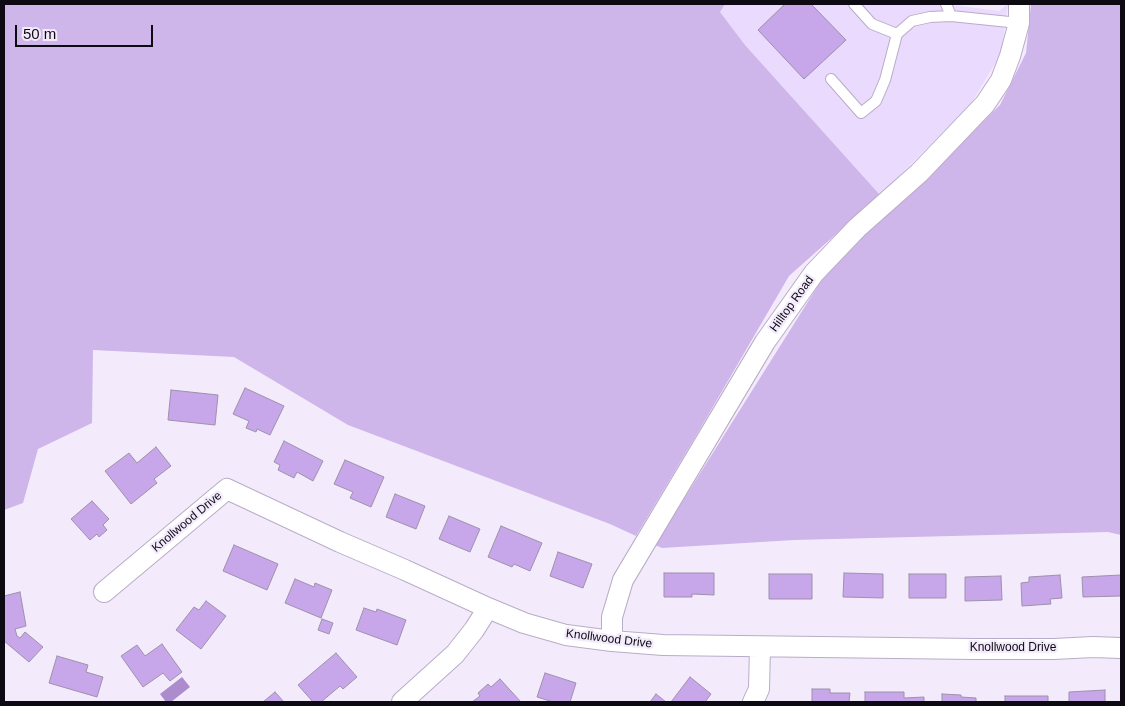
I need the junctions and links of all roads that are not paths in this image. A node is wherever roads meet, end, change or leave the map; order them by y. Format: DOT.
graph roads {
  1 [pos="854,4"];
  2 [pos="946,4"];
  3 [pos="1019,13"];
  4 [pos="951,16"];
  5 [pos="897,34"];
  6 [pos="831,79"];
  7 [pos="104,592"];
  8 [pos="488,608"];
  9 [pos="612,641"];
  10 [pos="760,647"];
  11 [pos="1121,648"];
  12 [pos="402,702"];
  13 [pos="753,702"];
  1 -- 5 [label="lane"];
  2 -- 4 [label="lane"];
  3 -- 4 [label="lane"];
  3 -- 9 [label="street, Hilltop Road"];
  4 -- 5 [label="lane"];
  5 -- 6 [label="lane"];
  7 -- 8 [label="street, Knollwood Drive"];
  8 -- 9 [label="street, Knollwood Drive"];
  8 -- 12 [label="street"];
  9 -- 10 [label="street, Knollwood Drive"];
  10 -- 11 [label="street, Knollwood Drive"];
  10 -- 13 [label="street"];
}
